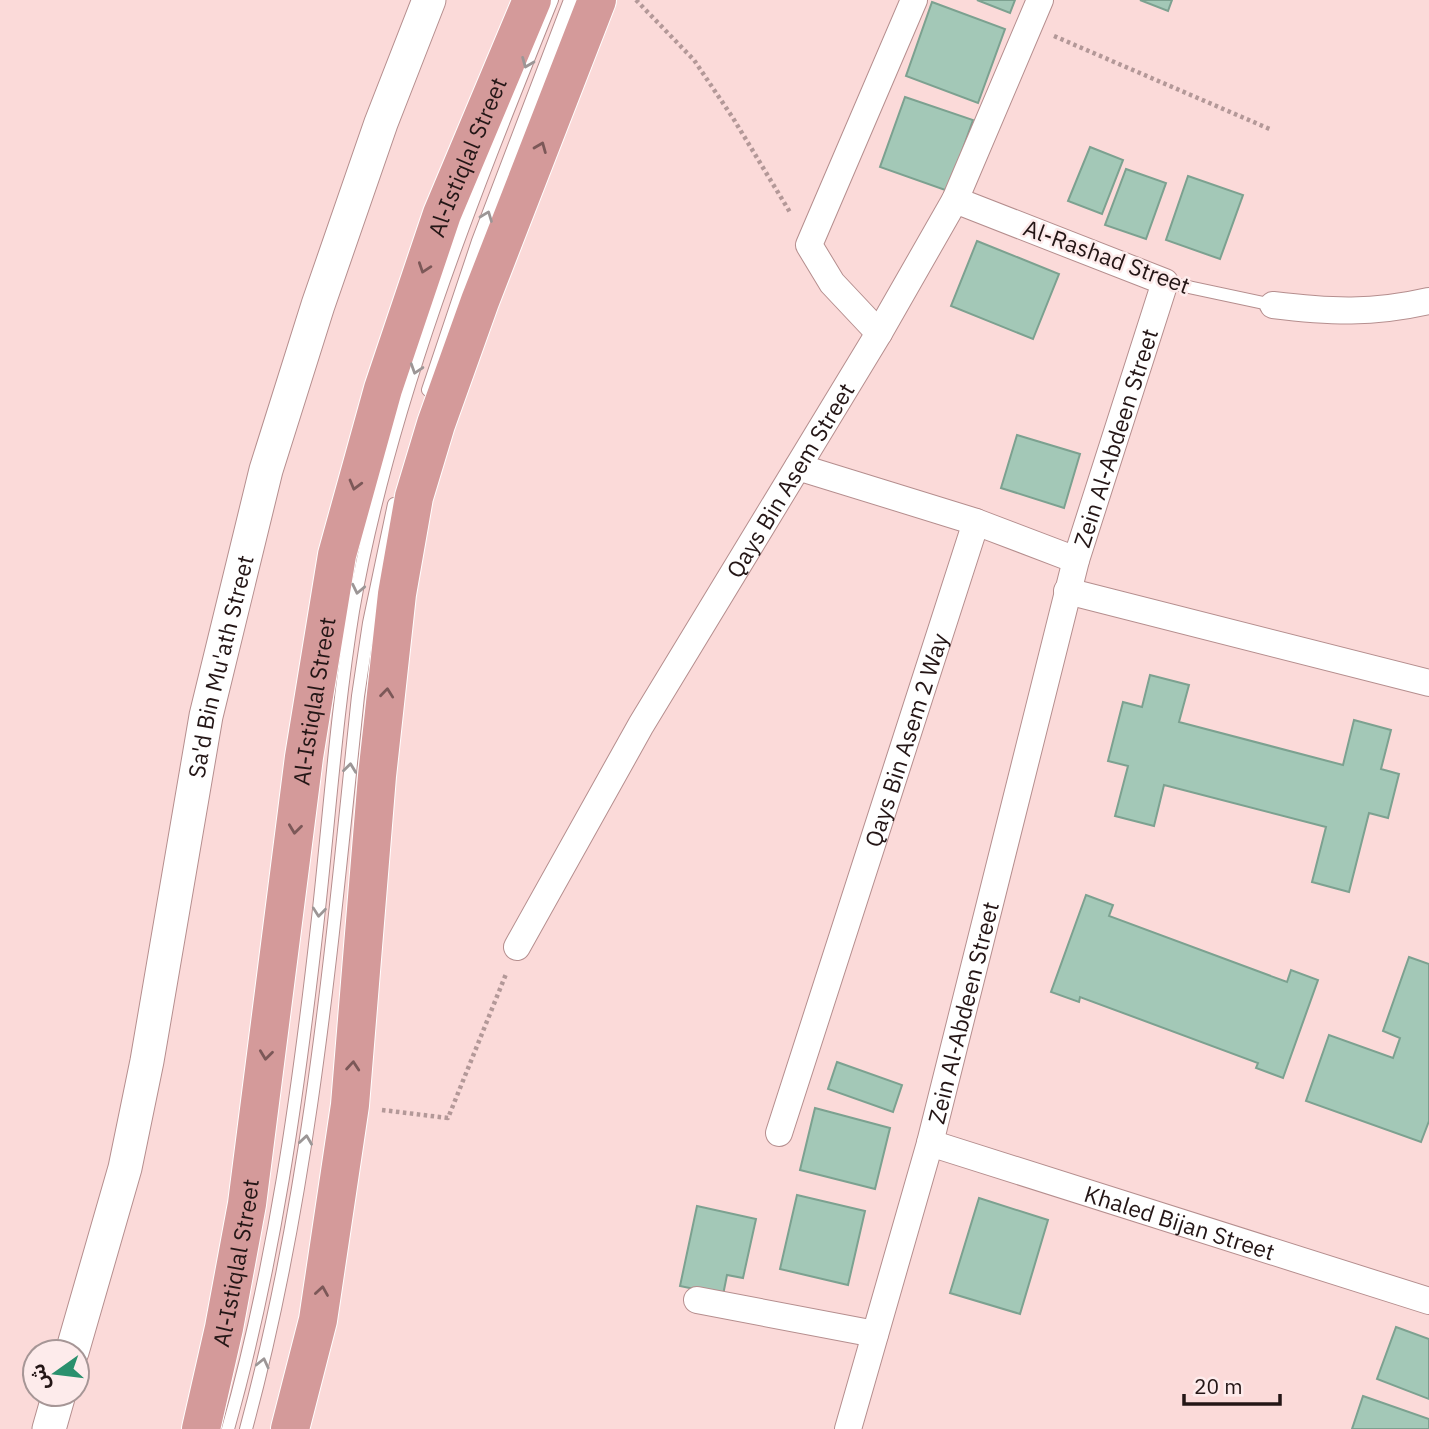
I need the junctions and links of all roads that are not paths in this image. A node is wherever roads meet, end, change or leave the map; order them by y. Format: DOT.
graph roads {
  1 [pos="429,0"];
  2 [pos="532,0"];
  3 [pos="552,0"];
  4 [pos="570,0"];
  5 [pos="597,0"];
  6 [pos="914,0"];
  7 [pos="1040,0"];
  8 [pos="954,200"];
  9 [pos="1165,282"];
  10 [pos="1429,301"];
  11 [pos="1273,305"];
  12 [pos="879,333"];
  13 [pos="424,402"];
  14 [pos="798,467"];
  15 [pos="397,492"];
  16 [pos="975,522"];
  17 [pos="1076,560"];
  18 [pos="1067,592"];
  19 [pos="1429,683"];
  20 [pos="517,947"];
  21 [pos="779,1133"];
  22 [pos="930,1143"];
  23 [pos="697,1300"];
  24 [pos="1429,1301"];
  25 [pos="875,1334"];
  26 [pos="76,1338"];
  27 [pos="55,1408"];
  28 [pos="852,1428"];
  29 [pos="49,1429"];
  30 [pos="201,1429"];
  31 [pos="228,1429"];
  32 [pos="246,1429"];
  33 [pos="290,1429"];
  1 -- 26 [label="street, Sa'd Bin Mu'ath Street"];
  2 -- 30 [label="highway, Al-Istiqlal Street, one-way"];
  3 -- 31 [label="lane, one-way"];
  13 -- 4 [label="lane, one-way"];
  33 -- 5 [label="highway, one-way"];
  6 -- 12 [label="street"];
  7 -- 8 [label="street, Qays Bin Asem Street"];
  8 -- 9 [label="street, Al-Rashad Street"];
  8 -- 12 [label="street, Qays Bin Asem Street"];
  9 -- 11 [label="lane, Al-Rashad Street"];
  9 -- 17 [label="street, Zein Al-Abdeen Street"];
  10 -- 11 [label="street, Al-Rashad Street"];
  12 -- 14 [label="street, Qays Bin Asem Street"];
  14 -- 16 [label="street"];
  14 -- 20 [label="street, Qays Bin Asem Street"];
  32 -- 15 [label="lane, one-way"];
  16 -- 17 [label="street"];
  16 -- 21 [label="street, Qays Bin Asem 2 Way"];
  17 -- 18 [label="street, Zein Al-Abdeen Street"];
  18 -- 19 [label="street"];
  18 -- 22 [label="street, Zein Al-Abdeen Street"];
  22 -- 24 [label="street, Khaled Bijan Street"];
  22 -- 25 [label="street, Zein Al-Abdeen Street"];
  23 -- 25 [label="street"];
  25 -- 28 [label="street, Zein Al-Abdeen Street"];
  27 -- 29 [label="street"];
}
